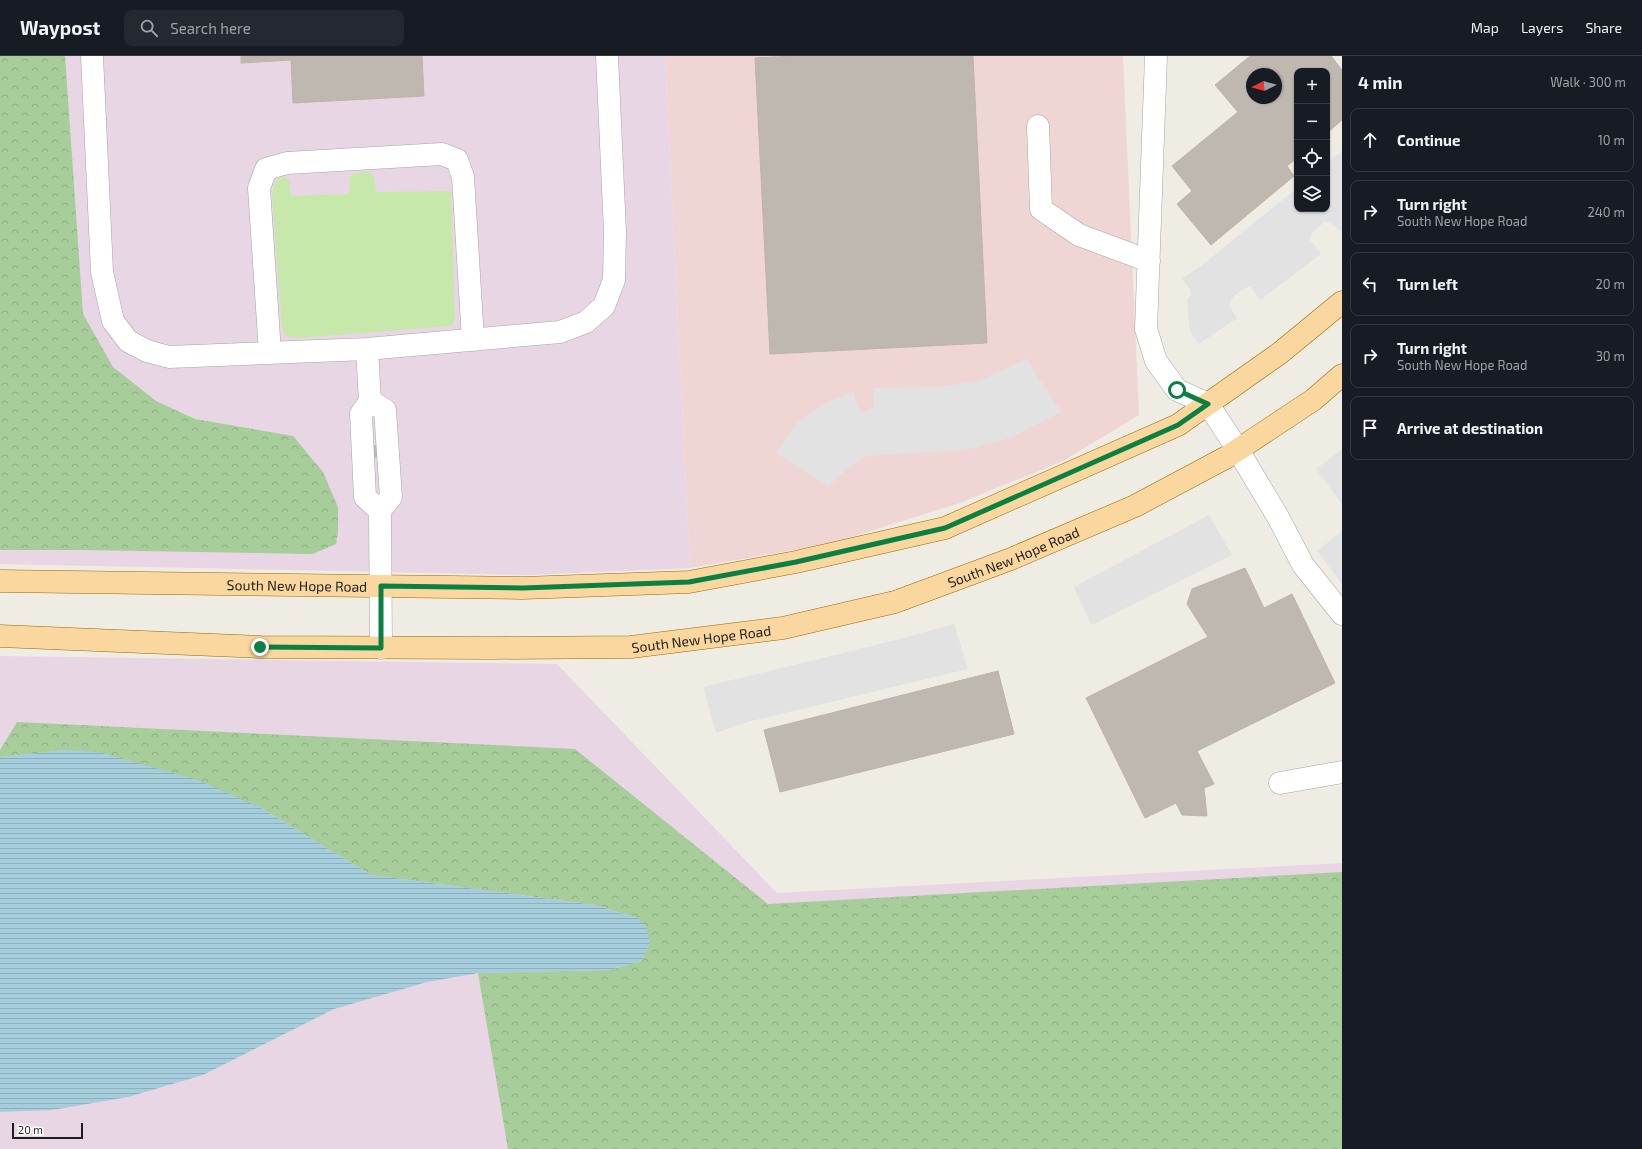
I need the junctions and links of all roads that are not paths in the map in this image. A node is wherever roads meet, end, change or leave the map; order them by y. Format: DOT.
graph roads {
  1 [pos="92,56"];
  2 [pos="607,56"];
  3 [pos="1156,56"];
  4 [pos="1038,126"];
  5 [pos="1149,261"];
  6 [pos="1342,302"];
  7 [pos="473,340"];
  8 [pos="367,349"];
  9 [pos="270,353"];
  10 [pos="1342,375"];
  11 [pos="1208,404"];
  12 [pos="1238,450"];
  13 [pos="0,581"];
  14 [pos="381,586"];
  15 [pos="1342,614"];
  16 [pos="0,636"];
  17 [pos="381,648"];
  18 [pos="1342,772"];
  19 [pos="1280,783"];
  1 -- 9 [label="lane"];
  2 -- 7 [label="lane"];
  3 -- 5 [label="lane"];
  4 -- 5 [label="lane"];
  5 -- 11 [label="lane"];
  6 -- 11 [label="main road, South New Hope Road"];
  7 -- 8 [label="lane"];
  7 -- 9 [label="lane"];
  8 -- 9 [label="lane"];
  8 -- 14 [label="lane"];
  10 -- 12 [label="main road, South New Hope Road"];
  11 -- 12 [label="lane"];
  11 -- 14 [label="main road, South New Hope Road"];
  12 -- 15 [label="lane"];
  12 -- 17 [label="main road, South New Hope Road"];
  13 -- 14 [label="main road, South New Hope Road"];
  14 -- 17 [label="lane"];
  16 -- 17 [label="main road, South New Hope Road"];
  18 -- 19 [label="lane"];
}
